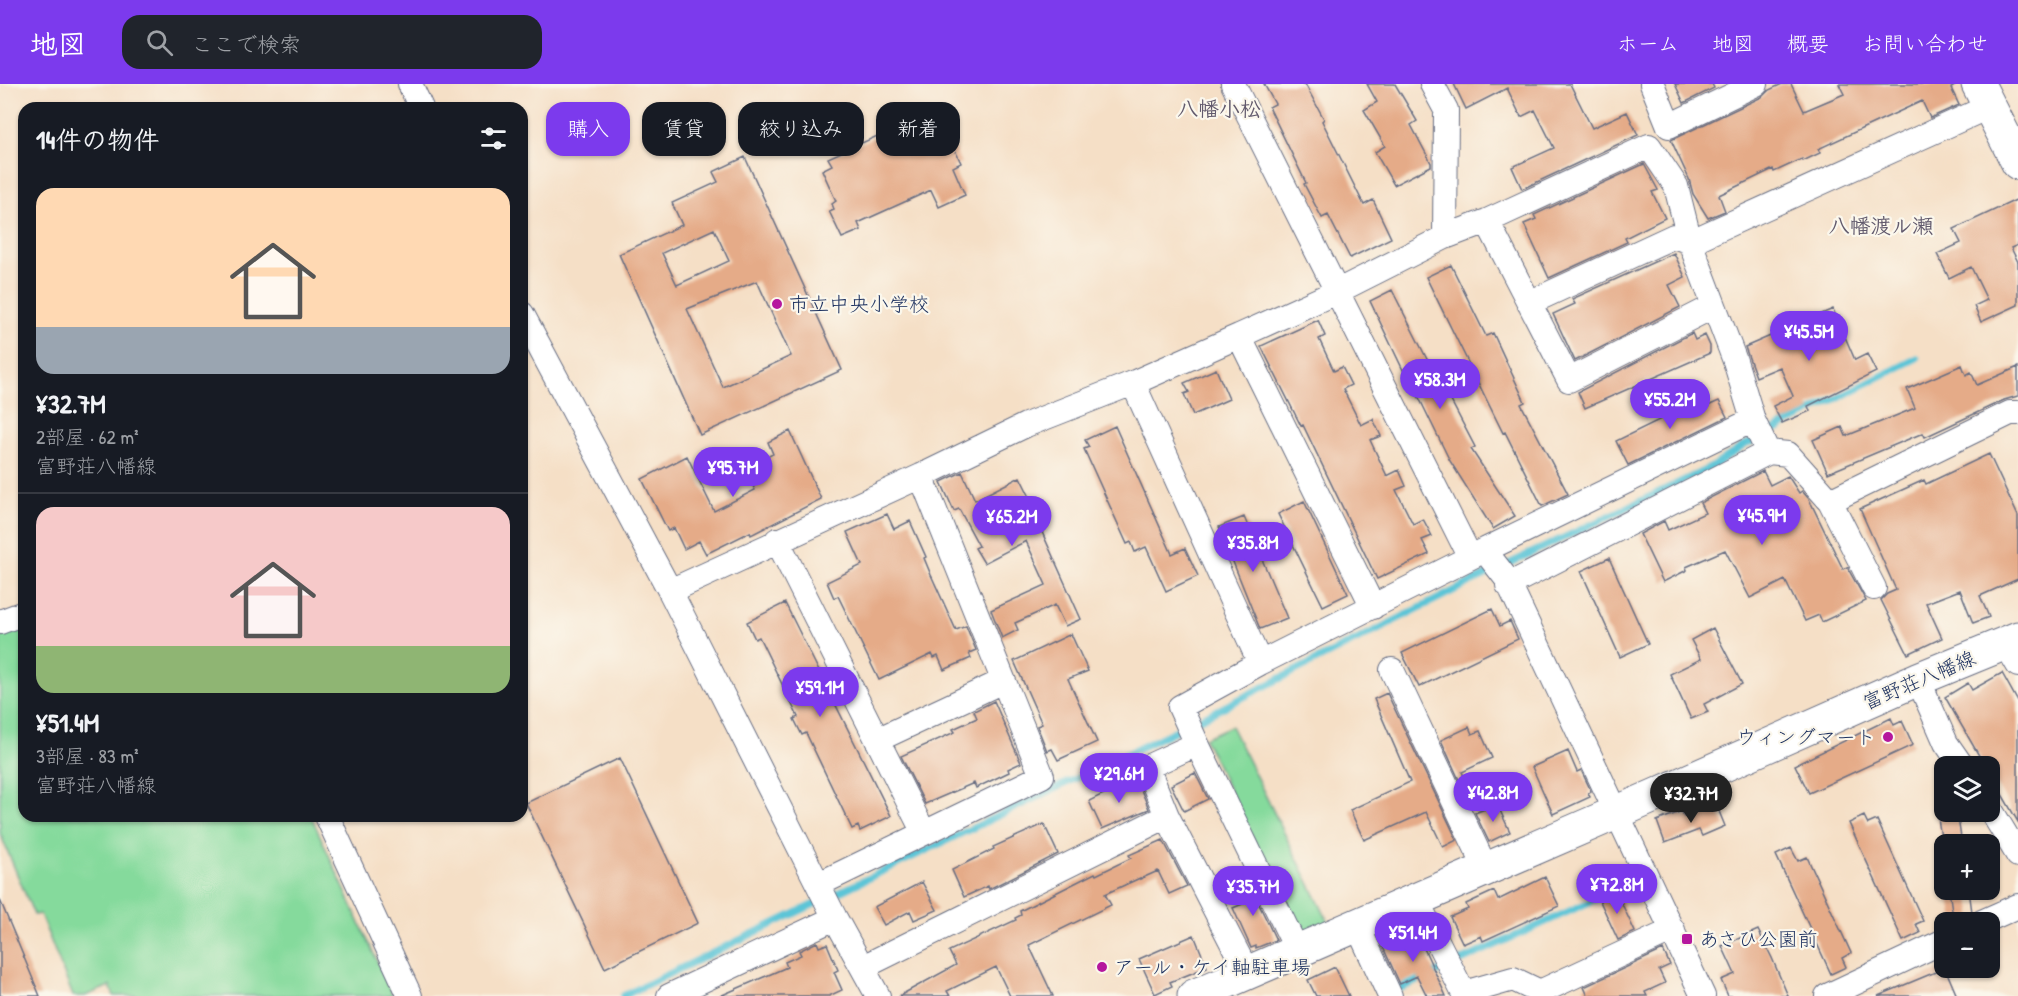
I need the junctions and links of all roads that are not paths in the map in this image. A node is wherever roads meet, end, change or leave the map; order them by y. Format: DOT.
graph roads {
  1 [pos="410,84"];
  2 [pos="1233,84"];
  3 [pos="1432,84"];
  4 [pos="1652,84"];
  5 [pos="1756,84"];
  6 [pos="1983,95"];
  7 [pos="418,102"];
  8 [pos="2018,163"];
  9 [pos="1487,221"];
  10 [pos="1445,237"];
  11 [pos="1690,242"];
  12 [pos="1336,292"];
  13 [pos="1529,303"];
  14 [pos="1714,306"];
  15 [pos="528,325"];
  16 [pos="1239,336"];
  17 [pos="1133,383"];
  18 [pos="2018,413"];
  19 [pos="1762,438"];
  20 [pos="921,476"];
  21 [pos="1830,501"];
  22 [pos="777,540"];
  23 [pos="1493,566"];
  24 [pos="1874,588"];
  25 [pos="670,591"];
  26 [pos="1373,607"];
  27 [pos="18,615"];
  28 [pos="0,622"];
  29 [pos="2014,648"];
  30 [pos="1260,663"];
  31 [pos="1392,670"];
  32 [pos="1918,679"];
  33 [pos="1003,681"];
  34 [pos="1191,731"];
  35 [pos="877,740"];
  36 [pos="1955,756"];
  37 [pos="1618,812"];
  38 [pos="1167,816"];
  39 [pos="2003,818"];
  40 [pos="330,822"];
  41 [pos="924,833"];
  42 [pos="2018,855"];
  43 [pos="1486,869"];
  44 [pos="1416,899"];
  45 [pos="827,902"];
  46 [pos="2018,906"];
  47 [pos="2000,914"];
  48 [pos="1357,925"];
  49 [pos="1673,930"];
  50 [pos="1934,946"];
  51 [pos="1298,950"];
  52 [pos="863,967"];
  53 [pos="1247,972"];
  54 [pos="1465,994"];
  55 [pos="1541,994"];
  56 [pos="410,996"];
  57 [pos="669,996"];
  58 [pos="878,996"];
  59 [pos="1194,996"];
  60 [pos="1390,996"];
  61 [pos="1703,996"];
  62 [pos="1827,996"];
  1 -- 7 [label="street"];
  2 -- 12 [label="street"];
  3 -- 10 [label="street"];
  4 -- 5 [label="street"];
  6 -- 8 [label="main road"];
  6 -- 11 [label="street"];
  9 -- 10 [label="street"];
  9 -- 11 [label="street"];
  9 -- 13 [label="street"];
  10 -- 12 [label="street"];
  11 -- 13 [label="street"];
  11 -- 14 [label="street"];
  12 -- 16 [label="street"];
  12 -- 23 [label="street"];
  13 -- 14 [label="street"];
  14 -- 19 [label="street"];
  15 -- 25 [label="street"];
  16 -- 17 [label="street"];
  16 -- 26 [label="street"];
  17 -- 20 [label="street"];
  17 -- 30 [label="street"];
  18 -- 21 [label="street"];
  19 -- 21 [label="street"];
  19 -- 23 [label="street"];
  19 -- 23 [label="street"];
  20 -- 22 [label="street"];
  20 -- 33 [label="street"];
  21 -- 24 [label="street"];
  22 -- 25 [label="street"];
  22 -- 35 [label="street"];
  23 -- 26 [label="street"];
  23 -- 37 [label="street"];
  25 -- 45 [label="street"];
  26 -- 30 [label="street"];
  27 -- 28 [label="street"];
  29 -- 32 [label="main road, 富野荘八幡線"];
  30 -- 34 [label="street"];
  31 -- 43 [label="street"];
  32 -- 36 [label="street"];
  32 -- 37 [label="main road, 富野荘八幡線"];
  33 -- 35 [label="street"];
  33 -- 41 [label="street"];
  34 -- 38 [label="street"];
  34 -- 51 [label="street"];
  35 -- 41 [label="street"];
  37 -- 43 [label="main road, 富野荘八幡線"];
  37 -- 49 [label="street"];
  38 -- 52 [label="street"];
  38 -- 53 [label="street"];
  39 -- 42 [label="street"];
  40 -- 56 [label="street"];
  41 -- 45 [label="street"];
  43 -- 44 [label="main road, 富野荘八幡線"];
  44 -- 48 [label="main road, 富野荘八幡線"];
  44 -- 54 [label="street"];
  45 -- 52 [label="street"];
  45 -- 57 [label="street"];
  46 -- 47 [label="street"];
  48 -- 51 [label="main road, 富野荘八幡線"];
  48 -- 60 [label="street"];
  49 -- 55 [label="street"];
  49 -- 61 [label="street"];
  50 -- 62 [label="street"];
  51 -- 53 [label="main road, 富野荘八幡線"];
  52 -- 58 [label="street"];
  53 -- 59 [label="main road, 富野荘八幡線"];
  54 -- 55 [label="street"];
}
